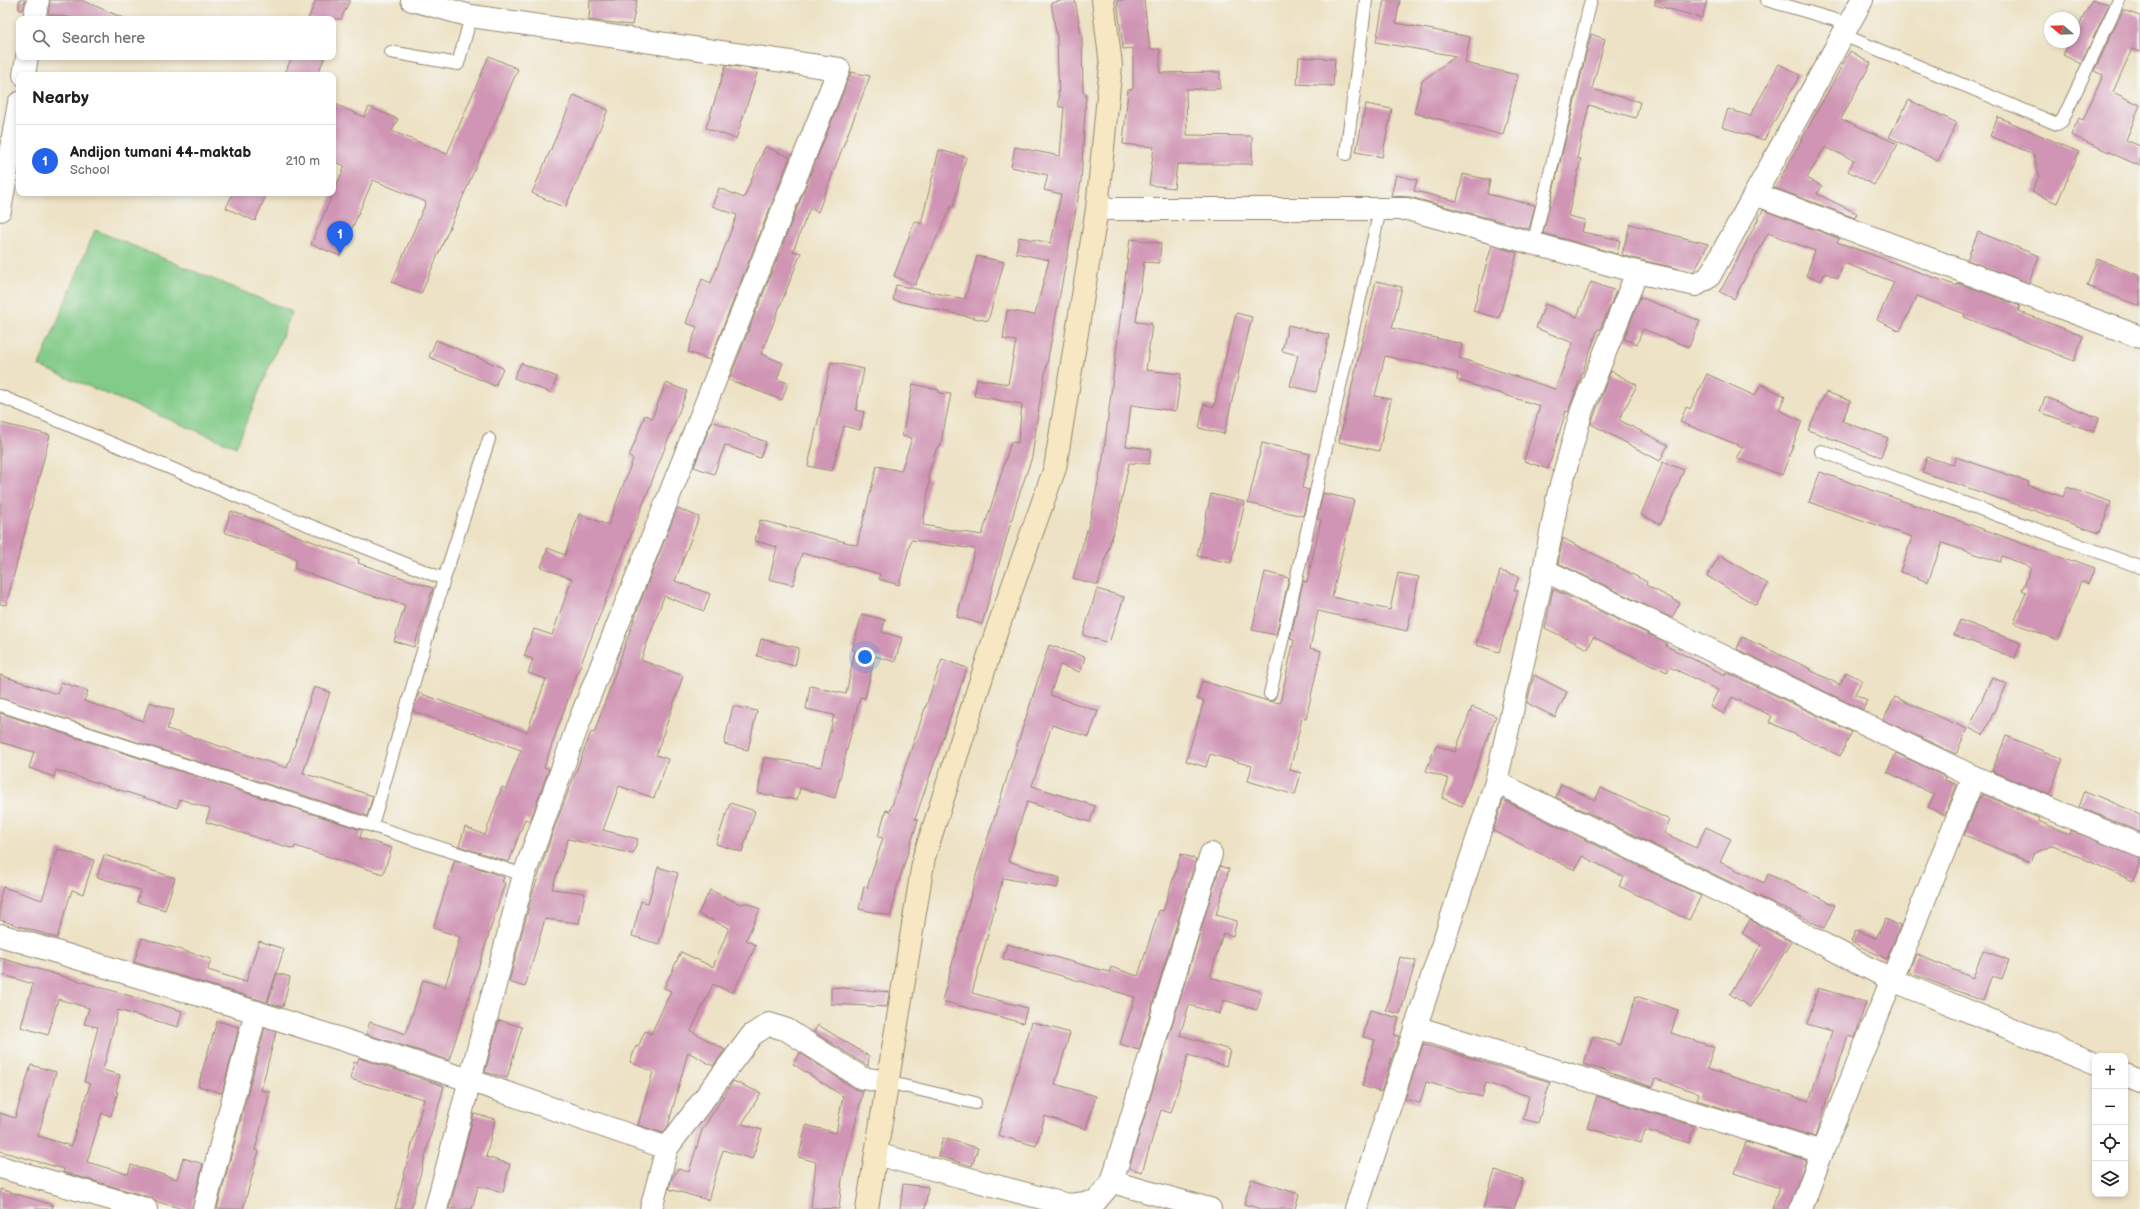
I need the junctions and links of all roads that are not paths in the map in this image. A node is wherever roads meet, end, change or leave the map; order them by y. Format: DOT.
graph roads {
  1 [pos="38,0"];
  2 [pos="412,0"];
  3 [pos="1103,0"];
  4 [pos="1366,0"];
  5 [pos="1591,0"];
  6 [pos="1767,0"];
  7 [pos="1862,0"];
  8 [pos="2119,0"];
  9 [pos="472,8"];
  10 [pos="35,16"];
  11 [pos="1846,29"];
  12 [pos="391,52"];
  13 [pos="26,60"];
  14 [pos="24,72"];
  15 [pos="16,120"];
  16 [pos="1346,154"];
  17 [pos="1755,194"];
  18 [pos="1097,209"];
  19 [pos="0,210"];
  20 [pos="1380,210"];
  21 [pos="1533,245"];
  22 [pos="1637,272"];
  23 [pos="2140,337"];
  24 [pos="0,396"];
  25 [pos="488,439"];
  26 [pos="1821,451"];
  27 [pos="2140,567"];
  28 [pos="1544,570"];
  29 [pos="444,579"];
  30 [pos="1270,694"];
  31 [pos="0,705"];
  32 [pos="1974,777"];
  33 [pos="1496,782"];
  34 [pos="372,825"];
  35 [pos="2140,846"];
  36 [pos="1211,854"];
  37 [pos="524,875"];
  38 [pos="0,935"];
  39 [pos="1892,980"];
  40 [pos="256,1012"];
  41 [pos="1415,1026"];
  42 [pos="2092,1062"];
  43 [pos="2128,1077"];
  44 [pos="469,1080"];
  45 [pos="888,1082"];
  46 [pos="2140,1082"];
  47 [pos="975,1103"];
  48 [pos="667,1148"];
  49 [pos="1822,1152"];
  50 [pos="876,1154"];
  51 [pos="0,1167"];
  52 [pos="1112,1182"];
  53 [pos="146,1209"];
  54 [pos="204,1209"];
  55 [pos="436,1209"];
  56 [pos="651,1209"];
  57 [pos="867,1209"];
  58 [pos="1210,1209"];
  59 [pos="1356,1209"];
  60 [pos="1801,1209"];
  1 -- 10 [label="street"];
  2 -- 9 [label="street"];
  3 -- 18 [label="street"];
  4 -- 16 [label="lane"];
  5 -- 21 [label="lane"];
  6 -- 11 [label="lane"];
  7 -- 11 [label="street"];
  8 -- 11 [label="lane"];
  9 -- 12 [label="lane"];
  9 -- 37 [label="street"];
  11 -- 17 [label="street"];
  13 -- 14 [label="street"];
  15 -- 19 [label="street"];
  17 -- 22 [label="street"];
  17 -- 23 [label="street"];
  18 -- 20 [label="street"];
  18 -- 45 [label="street"];
  20 -- 21 [label="street"];
  20 -- 30 [label="lane"];
  21 -- 22 [label="street"];
  22 -- 28 [label="street"];
  24 -- 29 [label="lane"];
  25 -- 29 [label="lane"];
  26 -- 27 [label="lane"];
  28 -- 32 [label="street"];
  28 -- 33 [label="street"];
  29 -- 34 [label="lane"];
  31 -- 34 [label="lane"];
  32 -- 35 [label="street"];
  32 -- 39 [label="street"];
  33 -- 39 [label="street"];
  33 -- 41 [label="street"];
  34 -- 37 [label="lane"];
  36 -- 52 [label="street"];
  37 -- 44 [label="street"];
  38 -- 40 [label="street"];
  39 -- 42 [label="street"];
  39 -- 49 [label="street"];
  40 -- 44 [label="street"];
  40 -- 54 [label="street"];
  41 -- 49 [label="street"];
  41 -- 59 [label="street"];
  43 -- 46 [label="street"];
  44 -- 48 [label="street"];
  44 -- 55 [label="street"];
  45 -- 47 [label="lane"];
  45 -- 48 [label="street"];
  45 -- 50 [label="street"];
  48 -- 56 [label="street"];
  49 -- 60 [label="street"];
  50 -- 52 [label="street"];
  50 -- 57 [label="street"];
  51 -- 53 [label="street"];
  52 -- 58 [label="street"];
}
